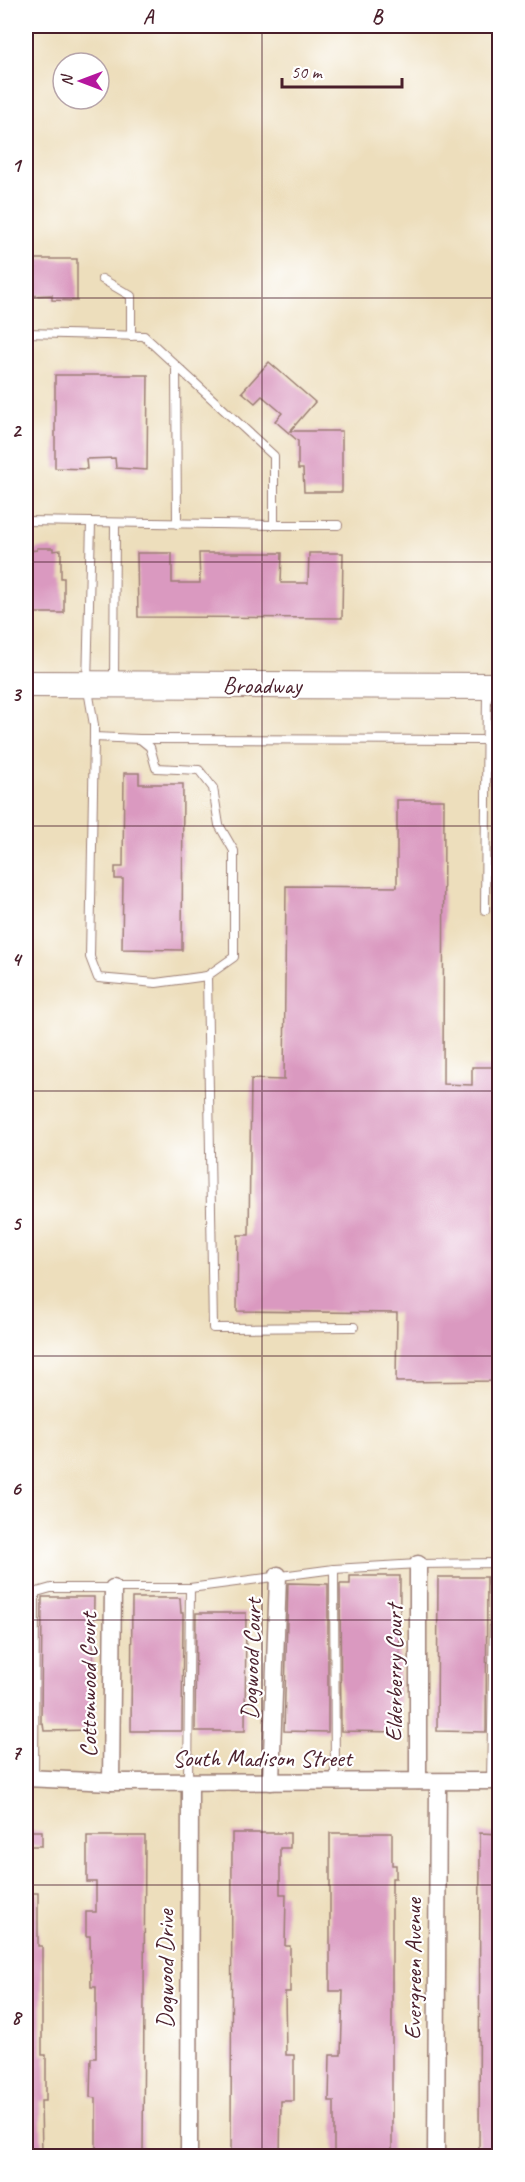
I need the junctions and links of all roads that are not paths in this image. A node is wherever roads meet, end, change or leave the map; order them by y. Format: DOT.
graph roads {
  1 [pos="102,279"];
  2 [pos="26,333"];
  3 [pos="131,336"];
  4 [pos="176,366"];
  5 [pos="26,521"];
  6 [pos="91,523"];
  7 [pos="115,524"];
  8 [pos="177,524"];
  9 [pos="274,525"];
  10 [pos="338,525"];
  11 [pos="26,684"];
  12 [pos="87,684"];
  13 [pos="114,684"];
  14 [pos="493,686"];
  15 [pos="94,737"];
  16 [pos="140,739"];
  17 [pos="486,740"];
  18 [pos="485,910"];
  19 [pos="207,976"];
  20 [pos="354,1327"];
  21 [pos="497,1563"];
  22 [pos="418,1564"];
  23 [pos="334,1569"];
  24 [pos="278,1575"];
  25 [pos="113,1588"];
  26 [pos="190,1588"];
  27 [pos="35,1592"];
  28 [pos="26,1595"];
  29 [pos="30,1779"];
  30 [pos="418,1781"];
  31 [pos="495,1781"];
  32 [pos="111,1782"];
  33 [pos="189,1782"];
  34 [pos="271,1782"];
  35 [pos="335,1782"];
  36 [pos="438,1782"];
  37 [pos="189,2157"];
  38 [pos="436,2157"];
  1 -- 3 [label="lane"];
  2 -- 3 [label="lane"];
  3 -- 4 [label="lane"];
  4 -- 8 [label="lane"];
  4 -- 9 [label="lane"];
  5 -- 6 [label="lane"];
  6 -- 7 [label="lane"];
  6 -- 12 [label="lane"];
  7 -- 8 [label="lane"];
  7 -- 13 [label="lane"];
  8 -- 9 [label="lane"];
  9 -- 10 [label="lane"];
  11 -- 12 [label="main road, Broadway"];
  12 -- 13 [label="main road, Broadway"];
  12 -- 15 [label="lane"];
  13 -- 14 [label="main road, Broadway"];
  14 -- 17 [label="lane"];
  15 -- 16 [label="lane"];
  15 -- 19 [label="lane"];
  16 -- 17 [label="lane"];
  16 -- 19 [label="lane"];
  17 -- 18 [label="lane"];
  19 -- 20 [label="lane"];
  21 -- 22 [label="lane"];
  21 -- 31 [label="lane"];
  22 -- 23 [label="lane"];
  22 -- 30 [label="street, Elderberry Court"];
  23 -- 24 [label="lane"];
  23 -- 35 [label="lane"];
  24 -- 26 [label="lane"];
  24 -- 34 [label="street, Dogwood Court"];
  25 -- 26 [label="lane"];
  25 -- 27 [label="lane"];
  25 -- 32 [label="street, Cottonwood Court"];
  26 -- 33 [label="lane"];
  27 -- 28 [label="lane"];
  27 -- 29 [label="lane"];
  29 -- 32 [label="street, South Madison Street"];
  30 -- 35 [label="street, South Madison Street"];
  30 -- 36 [label="street, South Madison Street"];
  31 -- 36 [label="street, South Madison Street"];
  32 -- 33 [label="street, South Madison Street"];
  33 -- 34 [label="street, South Madison Street"];
  33 -- 37 [label="street, Dogwood Drive"];
  34 -- 35 [label="street, South Madison Street"];
  36 -- 38 [label="street, Evergreen Avenue"];
}
